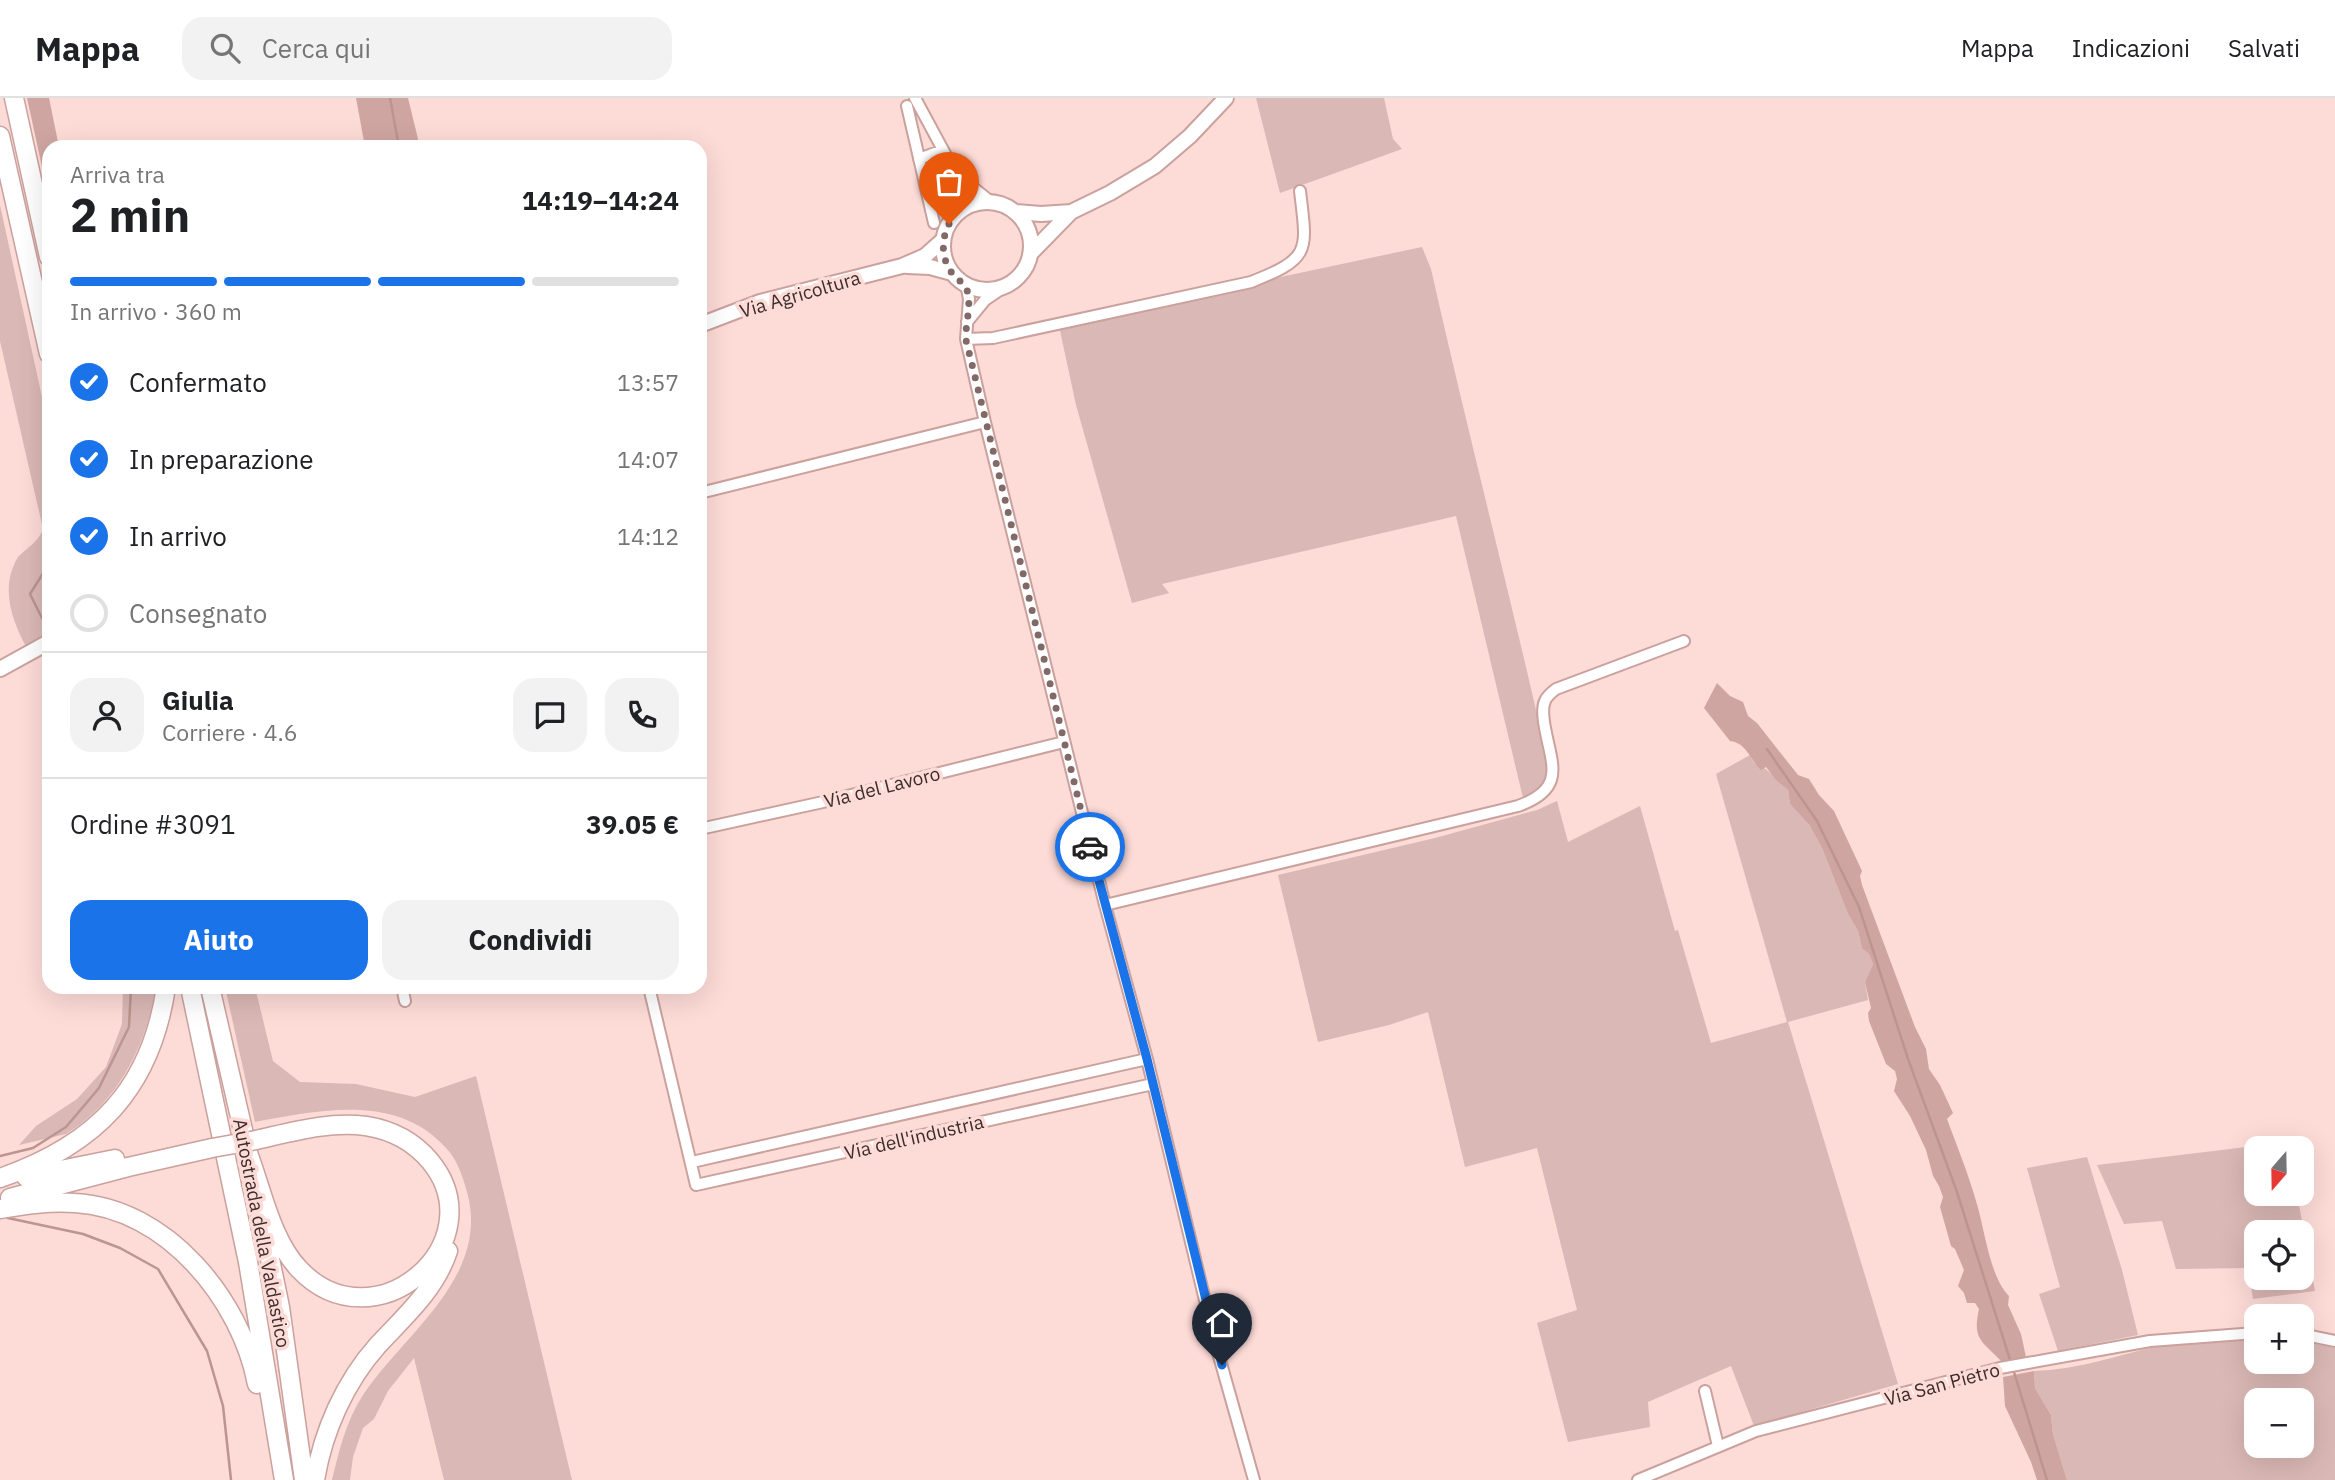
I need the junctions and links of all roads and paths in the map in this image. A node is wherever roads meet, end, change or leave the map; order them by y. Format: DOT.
graph roads {
  1 [pos="14,98"];
  2 [pos="1226,98"];
  3 [pos="911,102"];
  4 [pos="0,136"];
  5 [pos="943,150"];
  6 [pos="919,159"];
  7 [pos="956,174"];
  8 [pos="1300,191"];
  9 [pos="991,202"];
  10 [pos="1016,212"];
  11 [pos="1071,212"];
  12 [pos="941,223"];
  13 [pos="42,225"];
  14 [pos="943,240"];
  15 [pos="1030,254"];
  16 [pos="902,266"];
  17 [pos="952,273"];
  18 [pos="1013,281"];
  19 [pos="966,284"];
  20 [pos="707,322"];
  21 [pos="42,323"];
  22 [pos="966,324"];
  23 [pos="966,340"];
  24 [pos="985,422"];
  25 [pos="707,491"];
  26 [pos="1684,641"];
  27 [pos="42,647"];
  28 [pos="42,653"];
  29 [pos="26,659"];
  30 [pos="0,669"];
  31 [pos="1064,742"];
  32 [pos="707,827"];
  33 [pos="1105,905"];
  34 [pos="165,994"];
  35 [pos="191,994"];
  36 [pos="212,994"];
  37 [pos="404,994"];
  38 [pos="651,994"];
  39 [pos="405,1000"];
  40 [pos="1147,1059"];
  41 [pos="1153,1084"];
  42 [pos="253,1141"];
  43 [pos="212,1144"];
  44 [pos="718,1156"];
  45 [pos="692,1162"];
  46 [pos="0,1180"];
  47 [pos="724,1180"];
  48 [pos="0,1201"];
  49 [pos="0,1209"];
  50 [pos="2244,1334"];
  51 [pos="2314,1337"];
  52 [pos="2335,1341"];
  53 [pos="1706,1393"];
  54 [pos="1718,1446"];
  55 [pos="1665,1475"];
  56 [pos="276,1480"];
  57 [pos="284,1480"];
  58 [pos="304,1480"];
  59 [pos="316,1480"];
  60 [pos="1254,1480"];
  61 [pos="1638,1480"];
  1 -- 13 [label="highway"];
  2 -- 11 [label="main road"];
  3 -- 5 [label="street"];
  3 -- 6 [label="street"];
  4 -- 21 [label="highway"];
  5 -- 6 [label="street"];
  5 -- 7 [label="street"];
  6 -- 12 [label="street"];
  7 -- 9 [label="street"];
  7 -- 12 [label="street"];
  8 -- 23 [label="street"];
  9 -- 10 [label="main road"];
  9 -- 12 [label="main road"];
  10 -- 11 [label="main road"];
  10 -- 15 [label="main road"];
  11 -- 15 [label="main road"];
  12 -- 14 [label="main road"];
  14 -- 16 [label="main road, Via Agricoltura"];
  14 -- 17 [label="main road"];
  15 -- 18 [label="main road"];
  16 -- 17 [label="main road, Via Agricoltura"];
  16 -- 20 [label="main road, Via Agricoltura"];
  17 -- 19 [label="main road"];
  18 -- 19 [label="main road"];
  18 -- 22 [label="street"];
  19 -- 22 [label="street"];
  22 -- 23 [label="street"];
  23 -- 24 [label="street"];
  24 -- 25 [label="street"];
  24 -- 31 [label="street"];
  26 -- 33 [label="street"];
  27 -- 29 [label="main road"];
  28 -- 29 [label="main road"];
  29 -- 30 [label="main road"];
  31 -- 32 [label="street, Via del Lavoro"];
  31 -- 33 [label="street"];
  33 -- 40 [label="street"];
  34 -- 46 [label="highway"];
  35 -- 57 [label="highway, Autostrada della Valdastico"];
  36 -- 42 [label="highway, Autostrada della Valdastico"];
  37 -- 39 [label="street"];
  38 -- 45 [label="street, Via dell'industria"];
  40 -- 41 [label="street"];
  40 -- 44 [label="street, Via dell'industria"];
  41 -- 47 [label="street, Via dell'industria"];
  41 -- 60 [label="street"];
  42 -- 42 [label="highway"];
  42 -- 43 [label="highway, bridge"];
  42 -- 58 [label="highway, Autostrada della Valdastico"];
  42 -- 59 [label="highway"];
  43 -- 46 [label="highway"];
  43 -- 48 [label="highway"];
  44 -- 45 [label="street, Via dell'industria"];
  44 -- 47 [label="street"];
  45 -- 47 [label="street, Via dell'industria"];
  49 -- 56 [label="highway"];
  50 -- 54 [label="street, Via San Pietro"];
  51 -- 52 [label="street"];
  53 -- 54 [label="street"];
  54 -- 55 [label="street, Via San Pietro"];
  55 -- 61 [label="street, Via San Pietro"];
}
